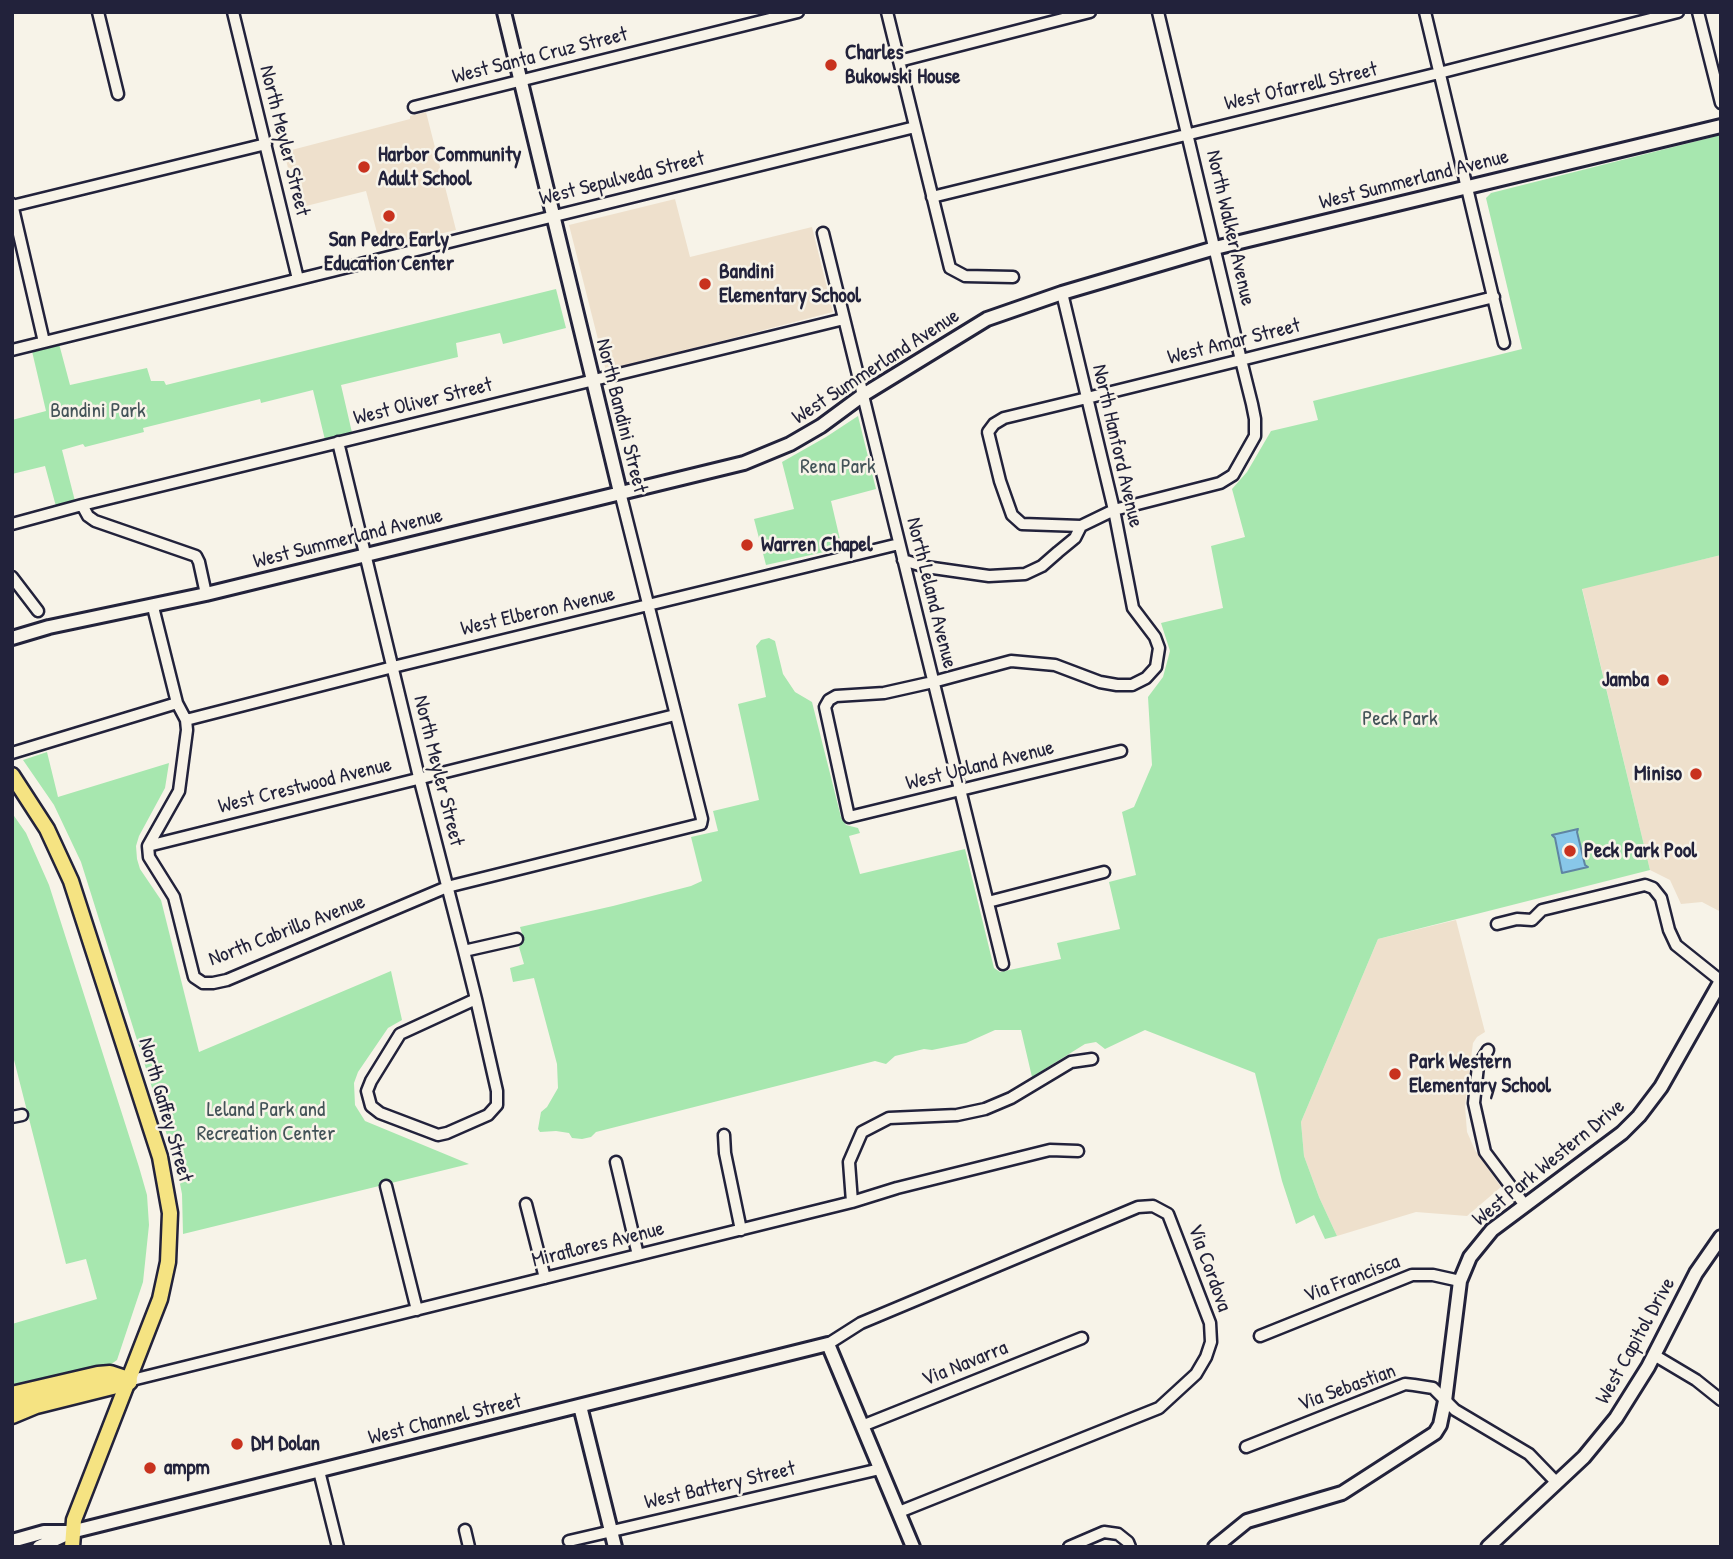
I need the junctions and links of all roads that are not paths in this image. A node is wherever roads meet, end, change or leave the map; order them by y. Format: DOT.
graph roads {
  1 [pos="98,12"];
  2 [pos="233,12"];
  3 [pos="505,12"];
  4 [pos="798,12"];
  5 [pos="887,12"];
  6 [pos="1090,12"];
  7 [pos="1158,12"];
  8 [pos="1425,12"];
  9 [pos="1678,12"];
  10 [pos="1698,12"];
  11 [pos="899,61"];
  12 [pos="1439,73"];
  13 [pos="522,81"];
  14 [pos="118,94"];
  15 [pos="1721,103"];
  16 [pos="414,107"];
  17 [pos="1721,126"];
  18 [pos="915,127"];
  19 [pos="1188,133"];
  20 [pos="266,144"];
  21 [pos="1468,186"];
  22 [pos="932,197"];
  23 [pos="12,205"];
  24 [pos="552,216"];
  25 [pos="822,233"];
  26 [pos="1214,248"];
  27 [pos="1013,277"];
  28 [pos="298,279"];
  29 [pos="1062,293"];
  30 [pos="1494,297"];
  31 [pos="844,318"];
  32 [pos="44,342"];
  33 [pos="1504,343"];
  34 [pos="12,350"];
  35 [pos="1241,360"];
  36 [pos="593,380"];
  37 [pos="863,395"];
  38 [pos="1087,398"];
  39 [pos="338,442"];
  40 [pos="620,492"];
  41 [pos="82,505"];
  42 [pos="1114,510"];
  43 [pos="12,524"];
  44 [pos="1081,526"];
  45 [pos="899,544"];
  46 [pos="365,554"];
  47 [pos="903,560"];
  48 [pos="12,578"];
  49 [pos="206,594"];
  50 [pos="648,606"];
  51 [pos="153,607"];
  52 [pos="38,611"];
  53 [pos="12,638"];
  54 [pos="393,667"];
  55 [pos="933,682"];
  56 [pos="177,703"];
  57 [pos="675,715"];
  58 [pos="186,720"];
  59 [pos="1121,751"];
  60 [pos="12,752"];
  61 [pos="12,775"];
  62 [pos="419,777"];
  63 [pos="960,791"];
  64 [pos="148,846"];
  65 [pos="1104,872"];
  66 [pos="447,887"];
  67 [pos="988,902"];
  68 [pos="1497,924"];
  69 [pos="517,939"];
  70 [pos="464,951"];
  71 [pos="1003,964"];
  72 [pos="1721,981"];
  73 [pos="475,999"];
  74 [pos="1488,1050"];
  75 [pos="1092,1059"];
  76 [pos="724,1135"];
  77 [pos="1078,1151"];
  78 [pos="616,1162"];
  79 [pos="386,1186"];
  80 [pos="852,1202"];
  81 [pos="526,1204"];
  82 [pos="1524,1204"];
  83 [pos="741,1230"];
  84 [pos="1721,1237"];
  85 [pos="638,1255"];
  86 [pos="545,1278"];
  87 [pos="1460,1281"];
  88 [pos="417,1310"];
  89 [pos="1260,1336"];
  90 [pos="1082,1338"];
  91 [pos="828,1344"];
  92 [pos="1654,1355"];
  93 [pos="128,1381"];
  94 [pos="12,1396"];
  95 [pos="1721,1400"];
  96 [pos="1445,1401"];
  97 [pos="580,1406"];
  98 [pos="12,1414"];
  99 [pos="862,1426"];
  100 [pos="1246,1447"];
  101 [pos="880,1469"];
  102 [pos="319,1471"];
  103 [pos="1557,1483"];
  104 [pos="899,1512"];
  105 [pos="465,1530"];
  106 [pos="611,1530"];
  107 [pos="72,1539"];
  108 [pos="12,1541"];
  109 [pos="569,1541"];
  110 [pos="39,1547"];
  111 [pos="338,1547"];
  112 [pos="469,1547"];
  113 [pos="615,1547"];
  114 [pos="913,1547"];
  115 [pos="1069,1547"];
  116 [pos="1129,1547"];
  117 [pos="1215,1547"];
  118 [pos="1488,1547"];
  1 -- 14 [label="street"];
  2 -- 20 [label="street, North Meyler Street"];
  3 -- 13 [label="street, North Bandini Street"];
  4 -- 13 [label="street, West Santa Cruz Street"];
  5 -- 11 [label="street"];
  6 -- 11 [label="street"];
  7 -- 19 [label="street, North Walker Avenue"];
  8 -- 12 [label="street"];
  9 -- 12 [label="street, West Ofarrell Street"];
  10 -- 15 [label="street"];
  11 -- 18 [label="street"];
  12 -- 19 [label="street, West Ofarrell Street"];
  12 -- 21 [label="street"];
  13 -- 16 [label="street, West Santa Cruz Street"];
  13 -- 24 [label="street, North Bandini Street"];
  17 -- 21 [label="street, West Summerland Avenue"];
  18 -- 22 [label="street"];
  18 -- 24 [label="street, West Sepulveda Street"];
  19 -- 22 [label="street, West Ofarrell Street"];
  19 -- 26 [label="street, North Walker Avenue"];
  20 -- 23 [label="street"];
  20 -- 28 [label="street, North Meyler Street"];
  21 -- 26 [label="street, West Summerland Avenue"];
  21 -- 30 [label="street"];
  22 -- 27 [label="street"];
  23 -- 32 [label="street"];
  24 -- 28 [label="street, West Sepulveda Street"];
  24 -- 36 [label="street, North Bandini Street"];
  25 -- 31 [label="street, North Leland Avenue"];
  26 -- 29 [label="street, West Summerland Avenue"];
  26 -- 35 [label="street, North Walker Avenue"];
  28 -- 32 [label="street, West Sepulveda Street"];
  29 -- 37 [label="street, West Summerland Avenue"];
  29 -- 38 [label="street, North Hanford Avenue"];
  30 -- 33 [label="street"];
  30 -- 35 [label="street, West Amar Street"];
  31 -- 36 [label="street, West Oliver Street"];
  31 -- 37 [label="street, North Leland Avenue"];
  32 -- 34 [label="street, West Sepulveda Street"];
  35 -- 38 [label="street, West Amar Street"];
  35 -- 42 [label="street, North Walker Avenue"];
  36 -- 39 [label="street, West Oliver Street"];
  36 -- 40 [label="street, North Bandini Street"];
  37 -- 40 [label="street, West Summerland Avenue"];
  37 -- 45 [label="street, North Leland Avenue"];
  38 -- 42 [label="street, North Hanford Avenue"];
  38 -- 44 [label="street, West Amar Street"];
  39 -- 41 [label="street, West Oliver Street"];
  39 -- 46 [label="street, North Meyler Street"];
  40 -- 46 [label="street, West Summerland Avenue"];
  40 -- 50 [label="street, North Bandini Street"];
  41 -- 43 [label="street, West Oliver Street"];
  41 -- 49 [label="street"];
  42 -- 44 [label="street"];
  42 -- 55 [label="street, North Hanford Avenue"];
  44 -- 47 [label="street"];
  45 -- 47 [label="street, North Leland Avenue"];
  45 -- 50 [label="street, West Elberon Avenue"];
  46 -- 49 [label="street, West Summerland Avenue"];
  46 -- 54 [label="street, North Meyler Street"];
  47 -- 55 [label="street, North Leland Avenue"];
  48 -- 52 [label="street"];
  49 -- 51 [label="street, West Summerland Avenue"];
  50 -- 54 [label="street, West Elberon Avenue"];
  50 -- 57 [label="street, North Bandini Street"];
  51 -- 53 [label="street, West Summerland Avenue"];
  51 -- 56 [label="street"];
  54 -- 58 [label="street, West Elberon Avenue"];
  54 -- 62 [label="street, North Meyler Street"];
  55 -- 63 [label="street, North Leland Avenue"];
  55 -- 63 [label="street, West Upland Avenue"];
  56 -- 58 [label="street"];
  56 -- 60 [label="street"];
  57 -- 62 [label="street, West Crestwood Avenue"];
  57 -- 66 [label="street, North Bandini Street"];
  58 -- 64 [label="street"];
  59 -- 63 [label="street, West Upland Avenue"];
  61 -- 93 [label="main road, North Gaffey Street"];
  62 -- 64 [label="street, West Crestwood Avenue"];
  62 -- 66 [label="street, North Meyler Street"];
  63 -- 67 [label="street, North Leland Avenue"];
  64 -- 66 [label="street, North Cabrillo Avenue"];
  65 -- 67 [label="street"];
  66 -- 70 [label="street, North Meyler Street"];
  67 -- 71 [label="street, North Leland Avenue"];
  68 -- 72 [label="street"];
  69 -- 70 [label="street"];
  70 -- 73 [label="street, North Meyler Street"];
  72 -- 82 [label="street, West Park Western Drive"];
  73 -- 73 [label="street, North Meyler Street"];
  74 -- 82 [label="street"];
  75 -- 80 [label="street"];
  76 -- 83 [label="street"];
  77 -- 80 [label="street, Miraflores Avenue"];
  78 -- 85 [label="street"];
  79 -- 88 [label="street"];
  80 -- 83 [label="street, Miraflores Avenue"];
  81 -- 86 [label="street"];
  82 -- 87 [label="street, West Park Western Drive"];
  83 -- 85 [label="street, Miraflores Avenue"];
  84 -- 92 [label="street, West Capitol Drive"];
  85 -- 86 [label="street, Miraflores Avenue"];
  86 -- 88 [label="street, Miraflores Avenue"];
  87 -- 89 [label="street, Via Francisca"];
  87 -- 96 [label="street, West Park Western Drive"];
  88 -- 93 [label="street, Miraflores Avenue"];
  90 -- 99 [label="street, Via Navarra"];
  91 -- 97 [label="street, West Channel Street"];
  91 -- 99 [label="street"];
  91 -- 104 [label="street, Via Cordova"];
  92 -- 95 [label="street"];
  92 -- 103 [label="street, West Capitol Drive"];
  93 -- 94 [label="highway"];
  93 -- 98 [label="highway"];
  93 -- 107 [label="main road, North Gaffey Street"];
  96 -- 100 [label="street, Via Sebastian"];
  96 -- 103 [label="street, Via Sebastian"];
  96 -- 117 [label="street, West Park Western Drive"];
  97 -- 102 [label="street, West Channel Street"];
  97 -- 106 [label="street"];
  99 -- 101 [label="street"];
  101 -- 104 [label="street"];
  101 -- 106 [label="street, West Battery Street"];
  102 -- 107 [label="street, West Channel Street"];
  102 -- 111 [label="street"];
  103 -- 118 [label="street, West Capitol Drive"];
  104 -- 114 [label="street"];
  105 -- 112 [label="street"];
  106 -- 109 [label="street, West Battery Street"];
  106 -- 113 [label="street"];
  107 -- 108 [label="street, West Channel Street"];
  107 -- 110 [label="street, West Channel Street"];
  115 -- 116 [label="street"];
}
